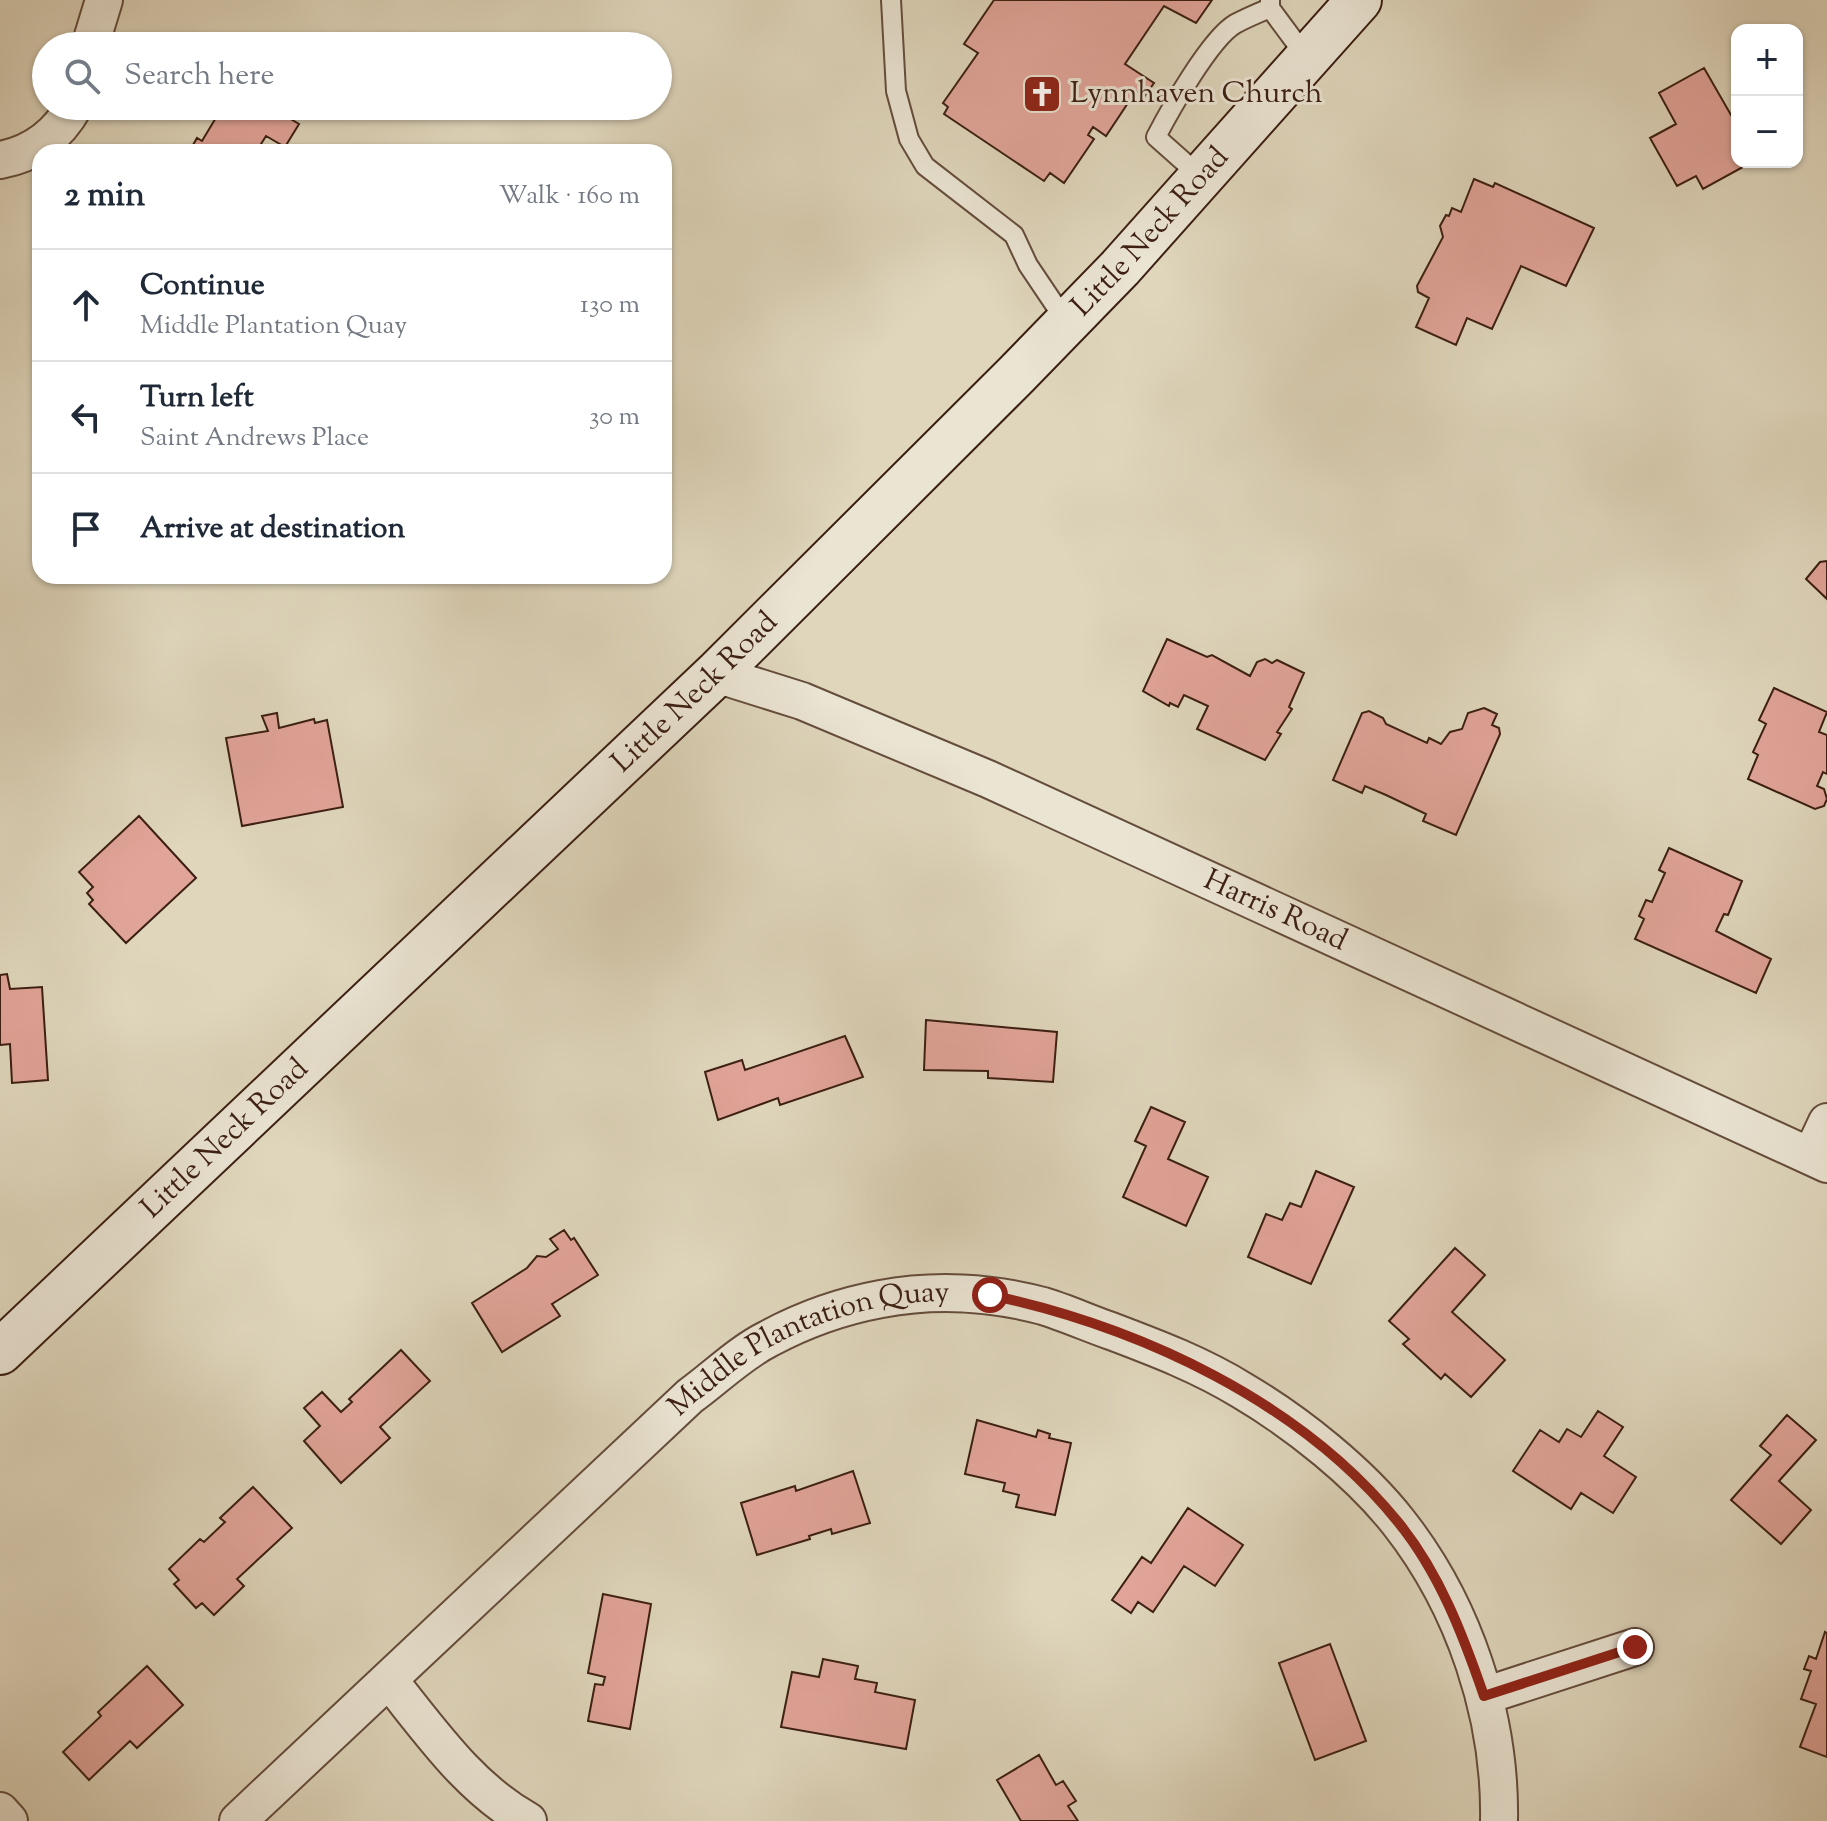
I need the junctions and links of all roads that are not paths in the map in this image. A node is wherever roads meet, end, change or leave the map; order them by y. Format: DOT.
graph roads {
  1 [pos="104,0"];
  2 [pos="891,0"];
  3 [pos="1359,0"];
  4 [pos="1270,4"];
  5 [pos="94,32"];
  6 [pos="1307,58"];
  7 [pos="67,120"];
  8 [pos="41,144"];
  9 [pos="32,149"];
  10 [pos="0,160"];
  11 [pos="1201,177"];
  12 [pos="1067,323"];
  13 [pos="716,674"];
  14 [pos="1827,1122"];
  15 [pos="1819,1160"];
  16 [pos="0,1352"];
  17 [pos="1635,1647"];
  18 [pos="389,1680"];
  19 [pos="1484,1696"];
  20 [pos="0,1811"];
  21 [pos="9,1821"];
  22 [pos="238,1821"];
  23 [pos="528,1821"];
  24 [pos="1499,1821"];
  1 -- 5 [label="street"];
  2 -- 12 [label="lane"];
  3 -- 6 [label="street, Little Neck Road"];
  4 -- 6 [label="lane"];
  4 -- 11 [label="lane"];
  6 -- 11 [label="street, Little Neck Road"];
  7 -- 8 [label="street"];
  9 -- 10 [label="street"];
  11 -- 12 [label="street, Little Neck Road"];
  12 -- 13 [label="street, Little Neck Road"];
  13 -- 15 [label="street, Harris Road"];
  13 -- 16 [label="street, Little Neck Road"];
  14 -- 15 [label="street"];
  17 -- 19 [label="street"];
  18 -- 19 [label="street, Middle Plantation Quay"];
  18 -- 22 [label="street, Middle Plantation Quay"];
  18 -- 23 [label="street"];
  19 -- 24 [label="street, Middle Plantation Quay"];
  20 -- 21 [label="street"];
}
